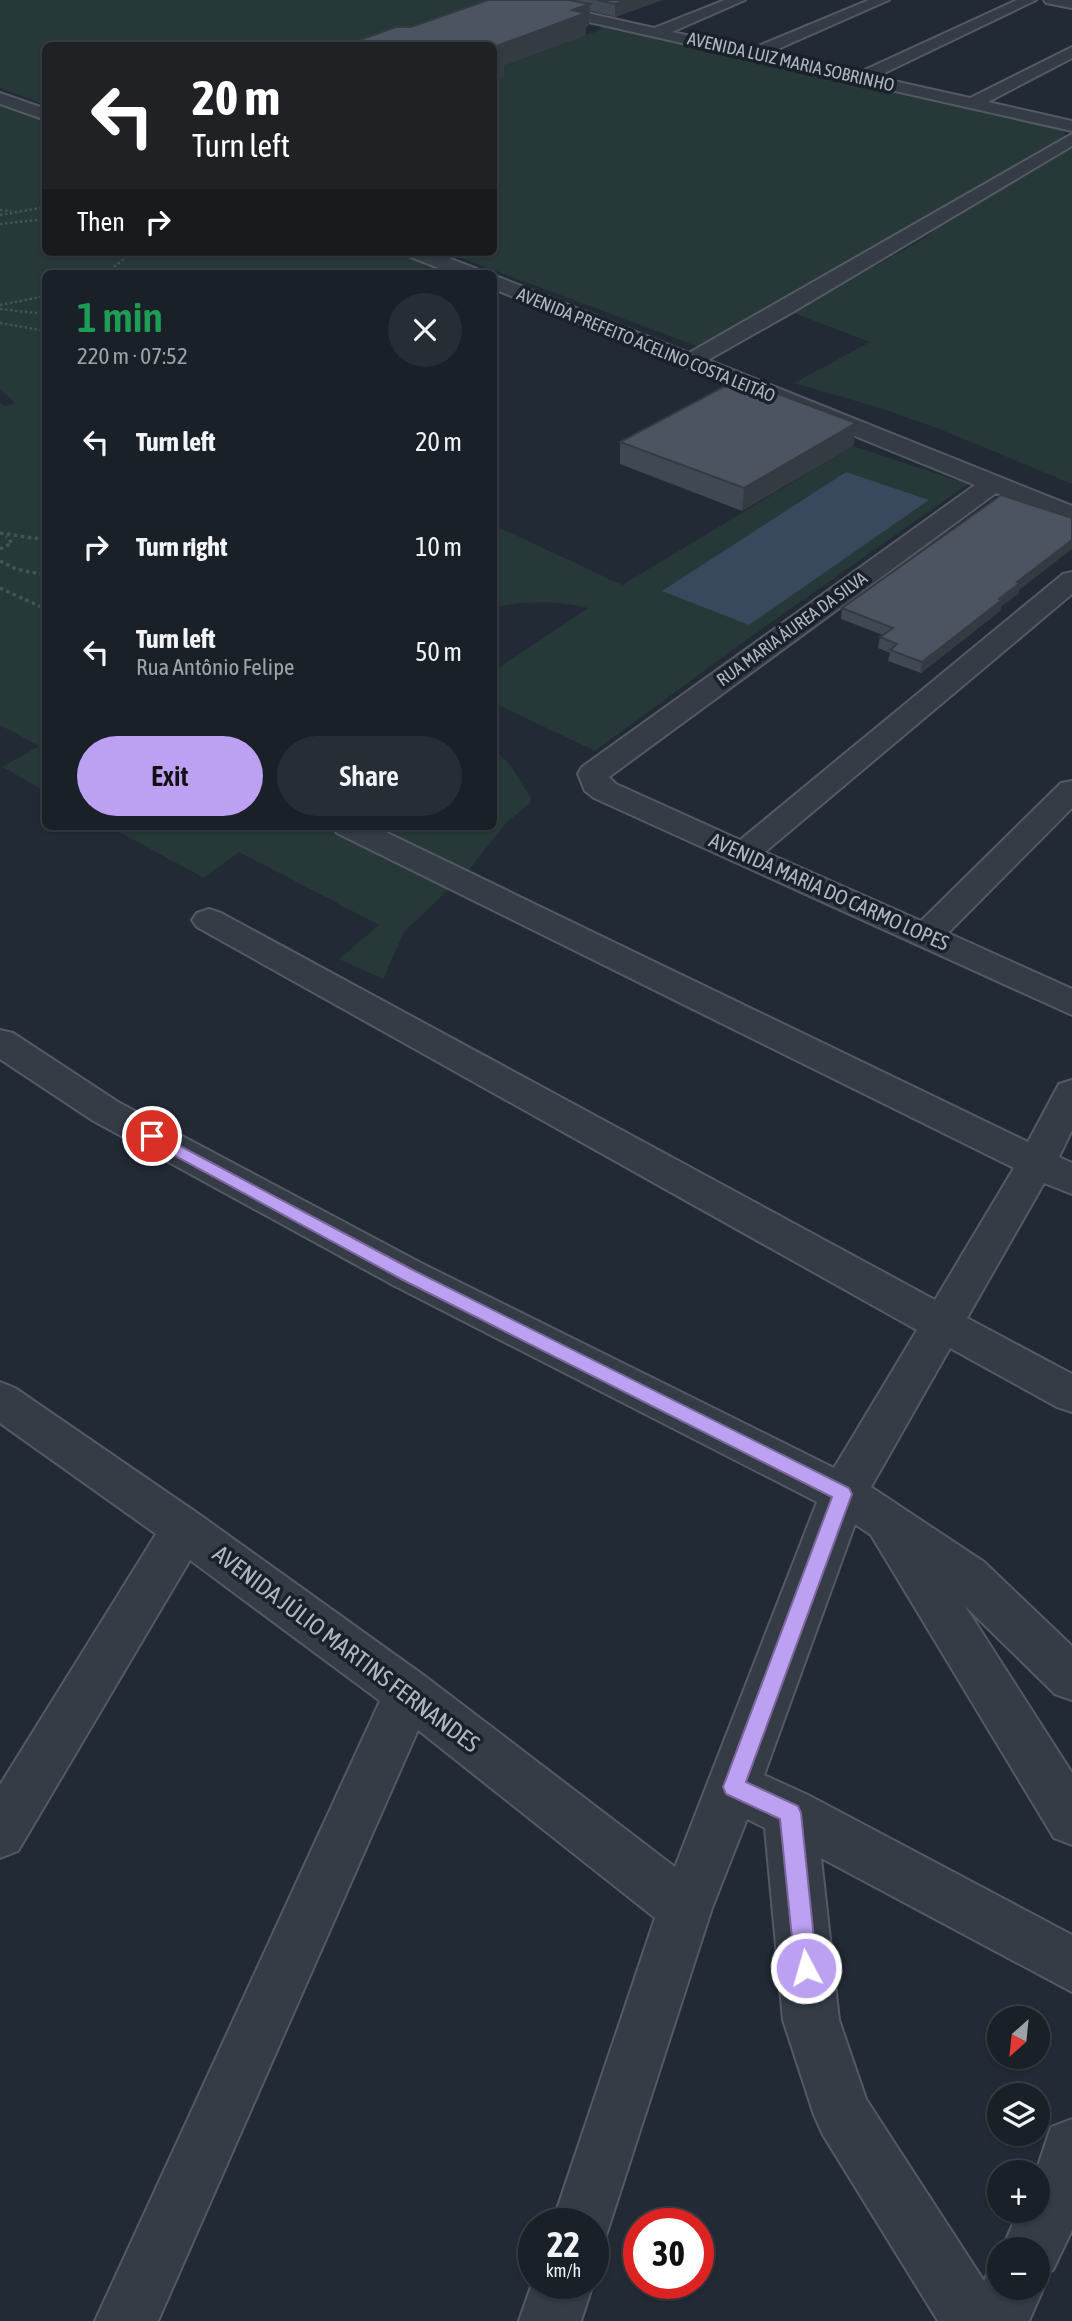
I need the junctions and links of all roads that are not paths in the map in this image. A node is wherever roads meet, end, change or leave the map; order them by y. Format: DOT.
graph roads {
  1 [pos="593,0"];
  2 [pos="738,0"];
  3 [pos="882,0"];
  4 [pos="1029,0"];
  5 [pos="1051,0"];
  6 [pos="514,1"];
  7 [pos="1072,4"];
  8 [pos="494,10"];
  9 [pos="562,11"];
  10 [pos="657,32"];
  11 [pos="1072,51"];
  12 [pos="756,53"];
  13 [pos="862,78"];
  14 [pos="0,98"];
  15 [pos="973,103"];
  16 [pos="42,114"];
  17 [pos="1072,126"];
  18 [pos="1072,139"];
  19 [pos="425,256"];
  20 [pos="462,270"];
  21 [pos="497,283"];
  22 [pos="688,362"];
  23 [pos="991,485"];
  24 [pos="1072,516"];
  25 [pos="1072,580"];
  26 [pos="593,774"];
  27 [pos="1072,790"];
  28 [pos="356,830"];
  29 [pos="743,853"];
  30 [pos="209,920"];
  31 [pos="926,936"];
  32 [pos="1072,1003"];
  33 [pos="8,1059"];
  34 [pos="1072,1093"];
  35 [pos="1054,1171"];
  36 [pos="945,1323"];
  37 [pos="1072,1395"];
  38 [pos="0,1400"];
  39 [pos="843,1494"];
  40 [pos="886,1519"];
  41 [pos="184,1529"];
  42 [pos="1072,1678"];
  43 [pos="410,1693"];
  44 [pos="734,1787"];
  45 [pos="790,1813"];
  46 [pos="1072,1820"];
  47 [pos="0,1833"];
  48 [pos="685,1908"];
  49 [pos="1072,1965"];
  50 [pos="1072,2148"];
  51 [pos="587,2208"];
  52 [pos="1038,2237"];
  53 [pos="557,2299"];
  54 [pos="1007,2300"];
  55 [pos="126,2321"];
  56 [pos="550,2321"];
  57 [pos="974,2321"];
  58 [pos="997,2321"];
  1 -- 9 [label="street"];
  2 -- 10 [label="street"];
  3 -- 12 [label="street"];
  4 -- 13 [label="street"];
  5 -- 7 [label="street"];
  6 -- 8 [label="street"];
  6 -- 9 [label="street, AVENIDA LUIZ MARIA SOBRINHO"];
  9 -- 10 [label="street, AVENIDA LUIZ MARIA SOBRINHO"];
  10 -- 12 [label="street, AVENIDA LUIZ MARIA SOBRINHO"];
  11 -- 15 [label="street"];
  12 -- 13 [label="street, AVENIDA LUIZ MARIA SOBRINHO"];
  13 -- 15 [label="street, AVENIDA LUIZ MARIA SOBRINHO"];
  14 -- 16 [label="street"];
  15 -- 17 [label="street, AVENIDA LUIZ MARIA SOBRINHO"];
  18 -- 22 [label="street"];
  19 -- 20 [label="street"];
  21 -- 22 [label="street, AVENIDA PREFEITO ACELINO COSTA LEITÃO"];
  22 -- 23 [label="street, AVENIDA PREFEITO ACELINO COSTA LEITÃO"];
  23 -- 24 [label="street, AVENIDA PREFEITO ACELINO COSTA LEITÃO"];
  23 -- 26 [label="street, RUA MARIA ÁUREA DA SILVA"];
  25 -- 29 [label="street"];
  26 -- 29 [label="street, AVENIDA MARIA DO CARMO LOPES"];
  27 -- 31 [label="street"];
  28 -- 35 [label="street"];
  29 -- 31 [label="street, AVENIDA MARIA DO CARMO LOPES"];
  30 -- 36 [label="street"];
  31 -- 32 [label="street, AVENIDA MARIA DO CARMO LOPES"];
  33 -- 39 [label="street"];
  34 -- 35 [label="street"];
  35 -- 36 [label="street"];
  36 -- 37 [label="street"];
  36 -- 39 [label="street"];
  38 -- 41 [label="street, AVENIDA JÚLIO MARTINS FERNANDES"];
  39 -- 40 [label="street"];
  39 -- 44 [label="street"];
  40 -- 42 [label="street"];
  40 -- 46 [label="street"];
  41 -- 43 [label="street, AVENIDA JÚLIO MARTINS FERNANDES"];
  41 -- 47 [label="street"];
  43 -- 48 [label="street, AVENIDA JÚLIO MARTINS FERNANDES"];
  43 -- 55 [label="street"];
  44 -- 45 [label="street"];
  44 -- 48 [label="street"];
  45 -- 49 [label="street"];
  45 -- 57 [label="street"];
  48 -- 51 [label="street"];
  50 -- 52 [label="street"];
  53 -- 56 [label="street"];
  54 -- 58 [label="street"];
}
